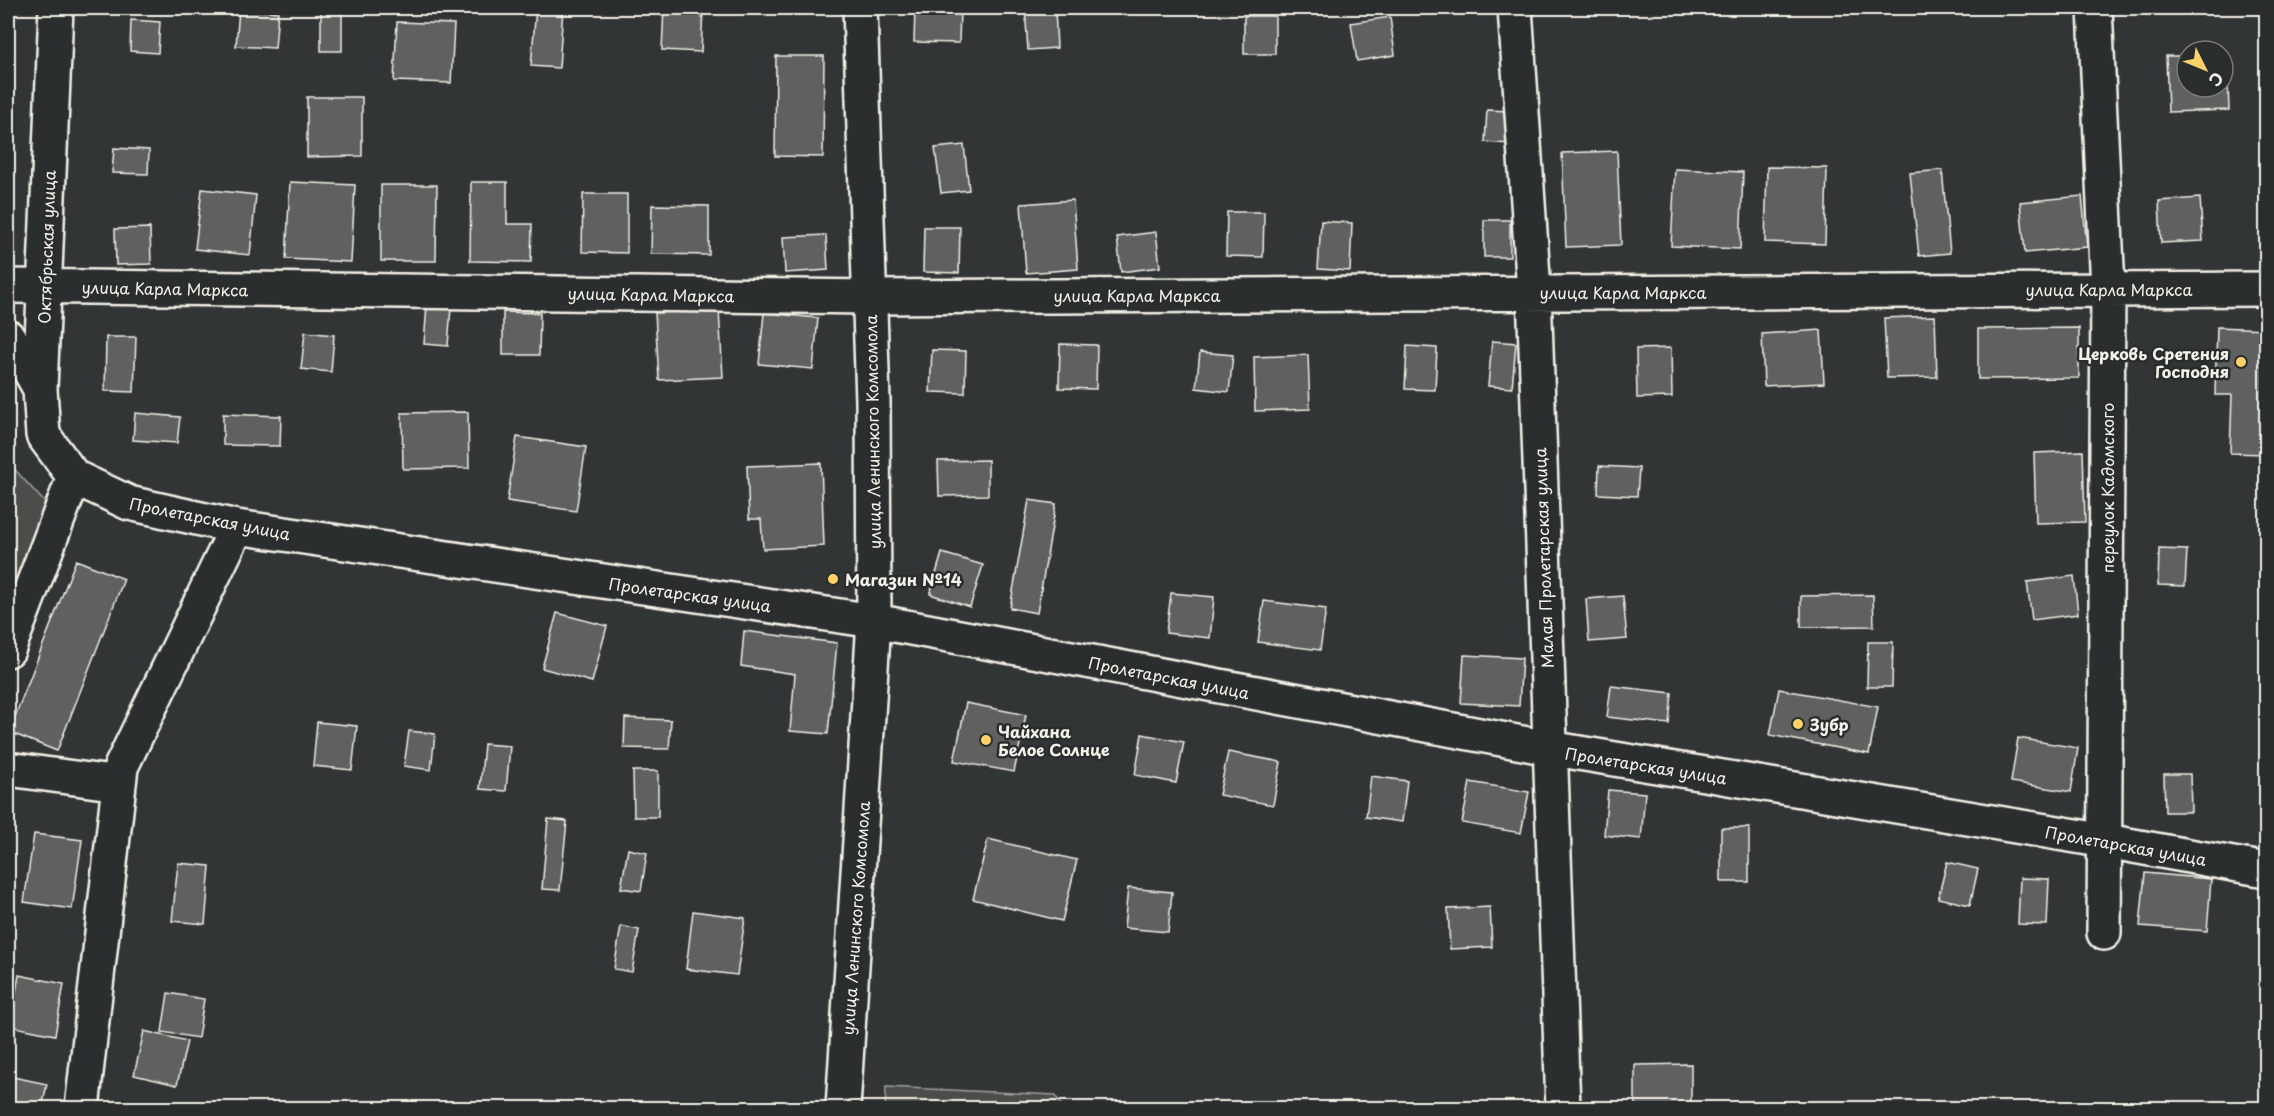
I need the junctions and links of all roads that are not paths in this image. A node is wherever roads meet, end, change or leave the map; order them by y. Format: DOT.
graph roads {
  1 [pos="56,8"];
  2 [pos="860,8"];
  3 [pos="1515,8"];
  4 [pos="2095,8"];
  5 [pos="8,286"];
  6 [pos="45,286"];
  7 [pos="2266,288"];
  8 [pos="2108,289"];
  9 [pos="1534,292"];
  10 [pos="870,297"];
  11 [pos="8,337"];
  12 [pos="40,389"];
  13 [pos="74,477"];
  14 [pos="237,527"];
  15 [pos="874,621"];
  16 [pos="8,650"];
  17 [pos="1549,748"];
  18 [pos="8,769"];
  19 [pos="119,784"];
  20 [pos="2106,841"];
  21 [pos="2266,870"];
  22 [pos="2104,933"];
  23 [pos="82,1108"];
  24 [pos="843,1108"];
  25 [pos="1563,1108"];
  1 -- 6 [label="street, Октябрьская улица"];
  2 -- 10 [label="street, улица Ленинского Комсомола"];
  3 -- 9 [label="street, Малая Пролетарская улица"];
  4 -- 8 [label="street, переулок Кадомского"];
  5 -- 6 [label="street, улица Карла Маркса"];
  6 -- 10 [label="street, улица Карла Маркса"];
  6 -- 12 [label="street, Октябрьская улица"];
  7 -- 8 [label="street, улица Карла Маркса"];
  8 -- 9 [label="street, улица Карла Маркса"];
  8 -- 20 [label="street, переулок Кадомского"];
  9 -- 10 [label="street, улица Карла Маркса"];
  9 -- 17 [label="street, Малая Пролетарская улица"];
  10 -- 15 [label="street, улица Ленинского Комсомола"];
  11 -- 12 [label="street"];
  12 -- 13 [label="street, Октябрьская улица"];
  13 -- 14 [label="street, Пролетарская улица"];
  13 -- 16 [label="street"];
  14 -- 15 [label="street, Пролетарская улица"];
  14 -- 19 [label="street"];
  15 -- 17 [label="street, Пролетарская улица"];
  15 -- 24 [label="street, улица Ленинского Комсомола"];
  17 -- 20 [label="street, Пролетарская улица"];
  17 -- 25 [label="street, Малая Пролетарская улица"];
  18 -- 19 [label="street"];
  19 -- 23 [label="street"];
  20 -- 21 [label="street, Пролетарская улица"];
  20 -- 22 [label="street, переулок Кадомского"];
}
